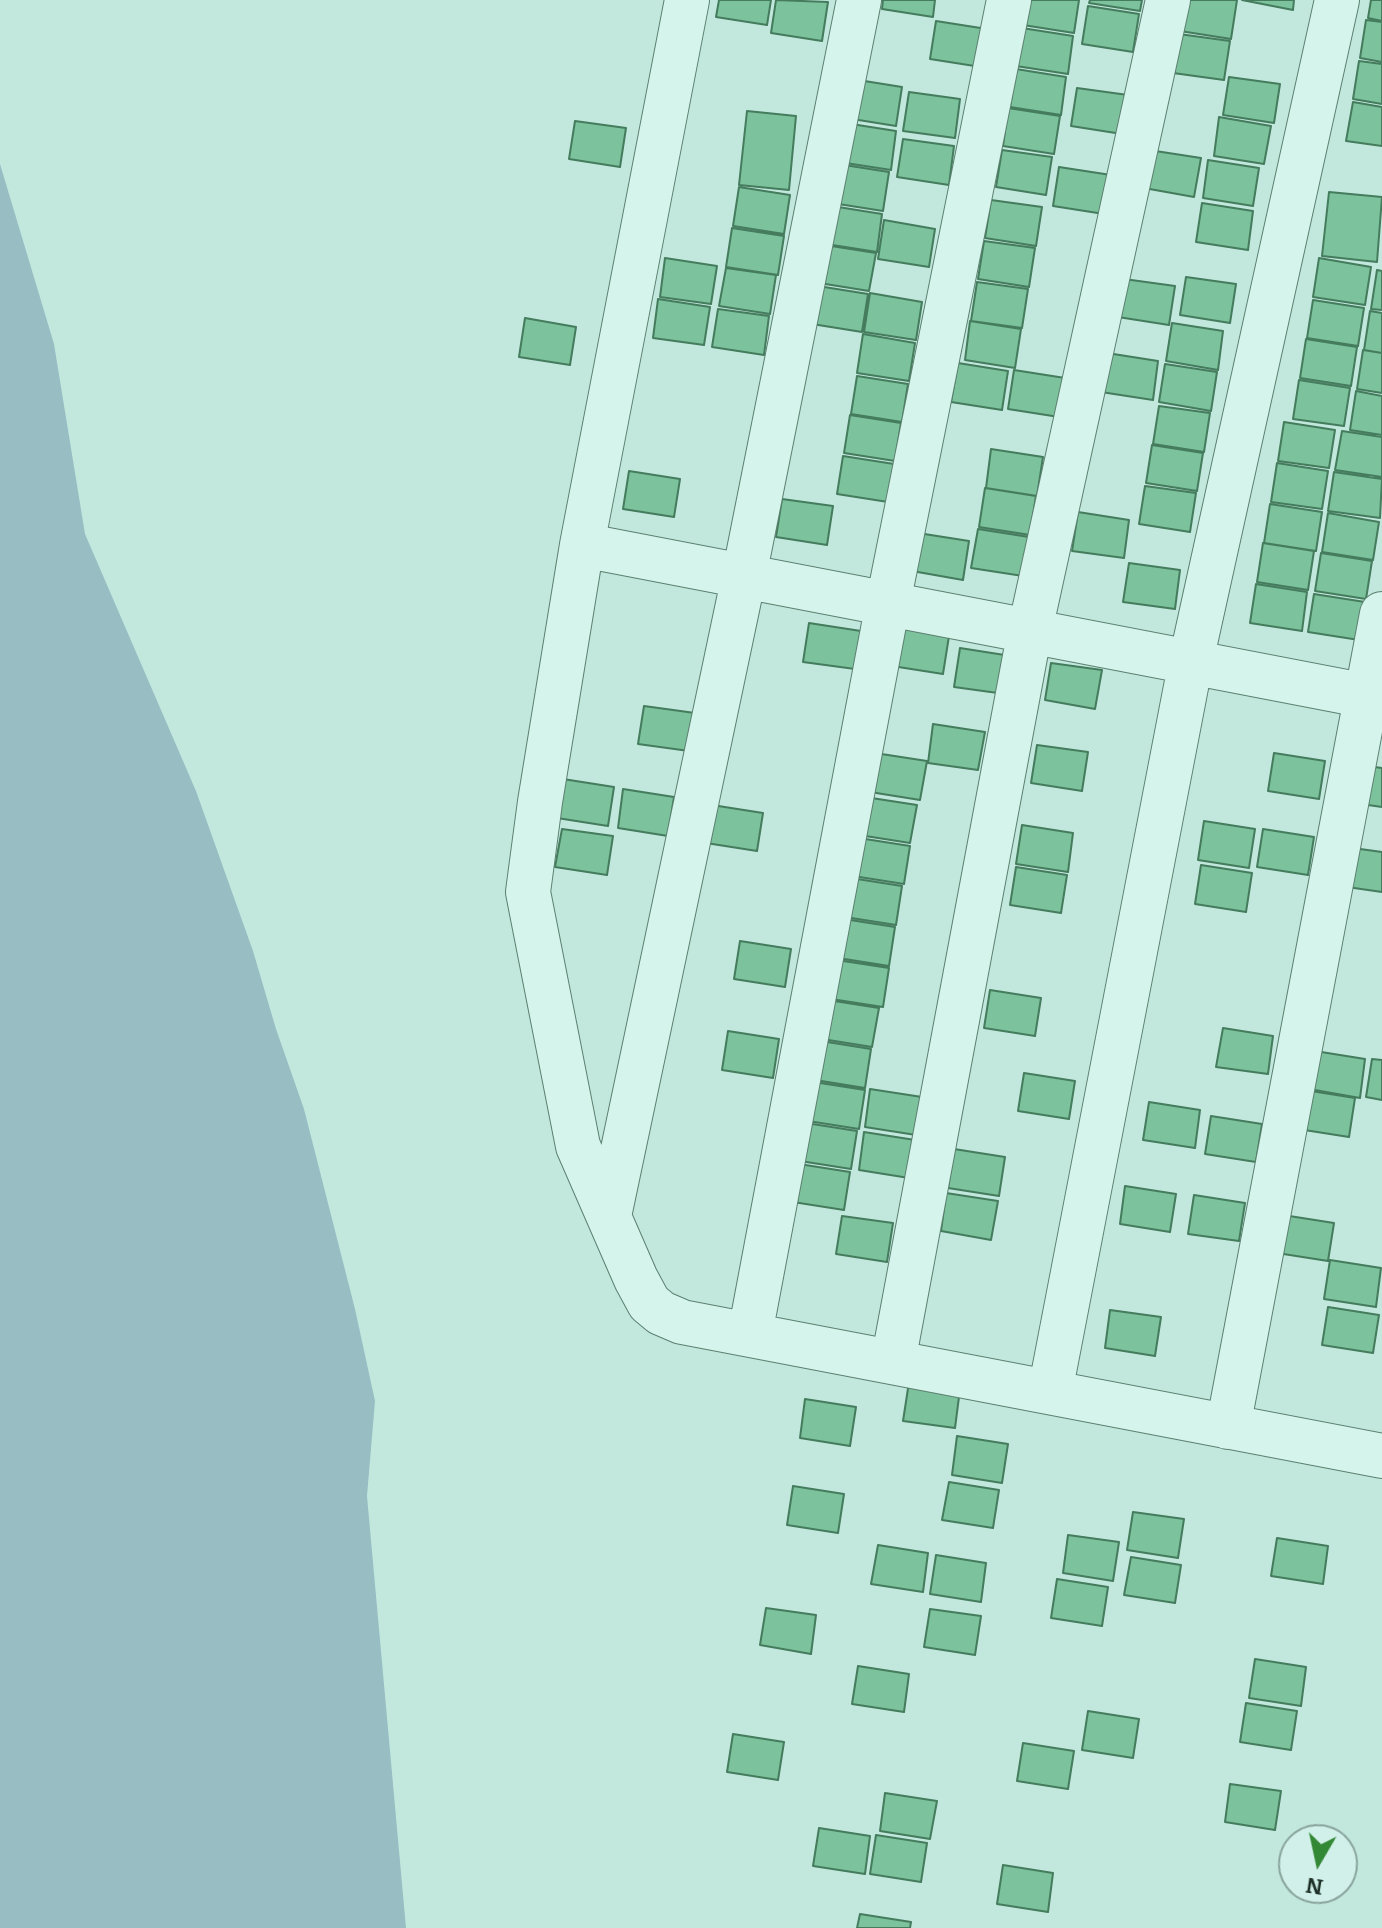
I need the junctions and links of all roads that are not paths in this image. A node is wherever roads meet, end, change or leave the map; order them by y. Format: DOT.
graph roads {
  1 [pos="687,0"];
  2 [pos="859,0"];
  3 [pos="1009,0"];
  4 [pos="1168,0"];
  5 [pos="1337,0"];
  6 [pos="582,545"];
  7 [pos="744,576"];
  8 [pos="888,603"];
  9 [pos="1382,614"];
  10 [pos="1030,630"];
  11 [pos="1191,661"];
  12 [pos="1374,697"];
  13 [pos="609,1216"];
  14 [pos="750,1334"];
  15 [pos="893,1362"];
  16 [pos="1050,1392"];
  17 [pos="1228,1427"];
  18 [pos="1381,1448"];
  1 -- 6 [label="street"];
  2 -- 7 [label="street"];
  3 -- 8 [label="street"];
  4 -- 10 [label="street"];
  5 -- 11 [label="street"];
  6 -- 7 [label="street"];
  6 -- 13 [label="street"];
  7 -- 8 [label="street"];
  7 -- 13 [label="street"];
  8 -- 10 [label="street"];
  8 -- 14 [label="street"];
  9 -- 12 [label="street"];
  10 -- 11 [label="street"];
  10 -- 15 [label="street"];
  11 -- 12 [label="street"];
  11 -- 16 [label="street"];
  12 -- 17 [label="street"];
  13 -- 14 [label="street"];
  14 -- 15 [label="street"];
  15 -- 16 [label="street"];
  16 -- 17 [label="street"];
  17 -- 18 [label="street"];
}
